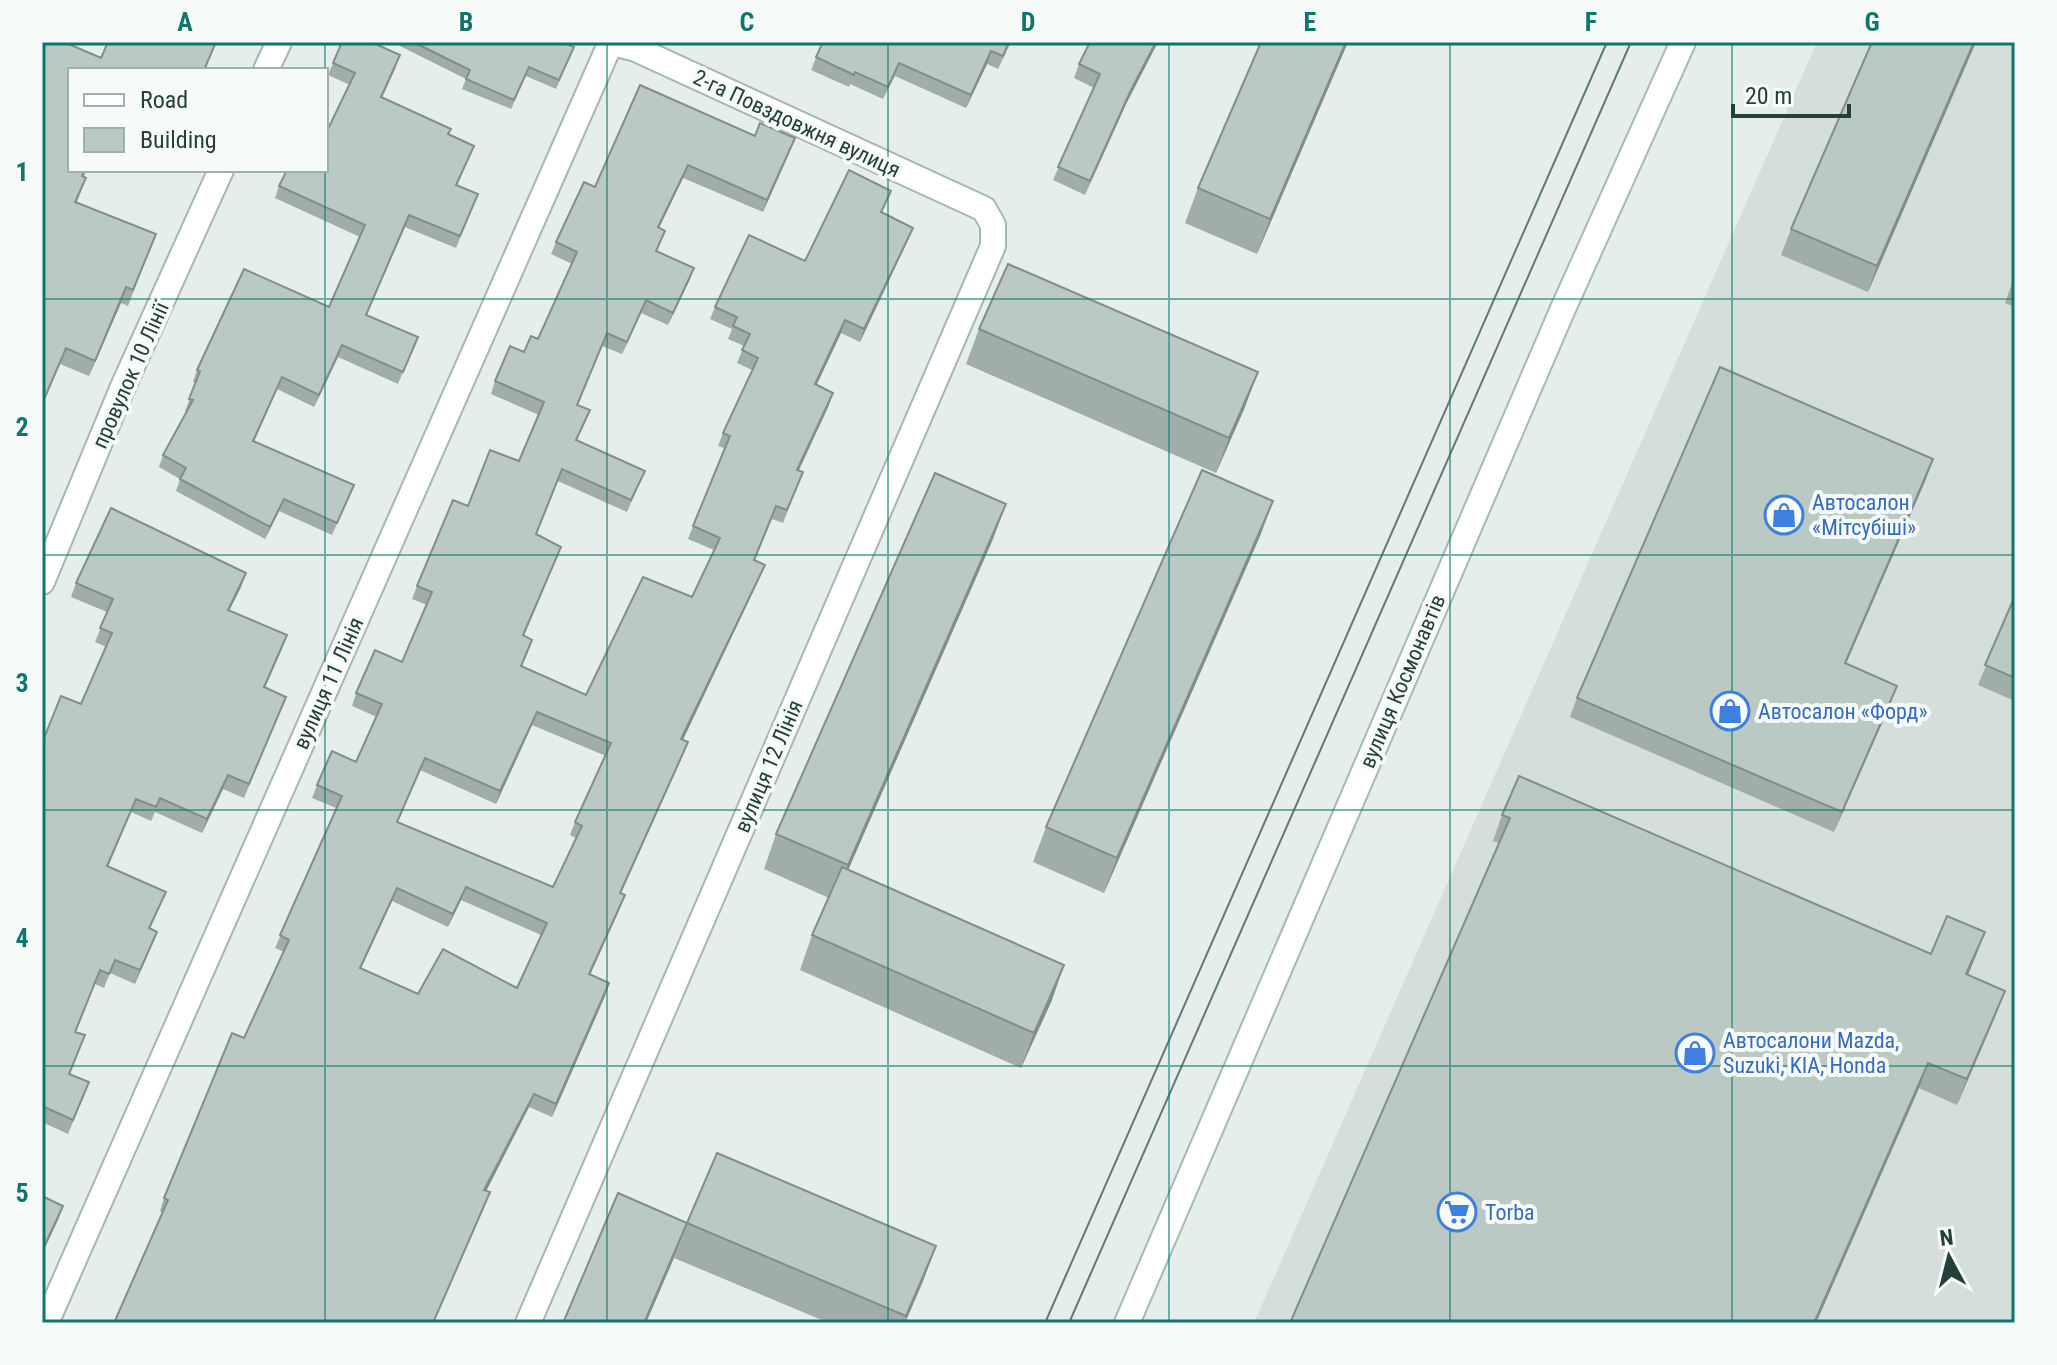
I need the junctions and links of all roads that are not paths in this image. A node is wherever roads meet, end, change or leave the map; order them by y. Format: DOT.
graph roads {
  1 [pos="279,42"];
  2 [pos="610,42"];
  3 [pos="1683,42"];
  4 [pos="267,68"];
  5 [pos="220,172"];
  6 [pos="984,209"];
  7 [pos="42,582"];
  8 [pos="46,1323"];
  9 [pos="528,1323"];
  10 [pos="1127,1323"];
  1 -- 4 [label="street"];
  2 -- 6 [label="street, 2-га Повздовжня вулиця"];
  2 -- 8 [label="street, вулиця 11 Лінія"];
  3 -- 10 [label="street, вулиця Космонавтів"];
  5 -- 7 [label="street, провулок 10 Лінії"];
  6 -- 9 [label="street, вулиця 12 Лінія"];
}
